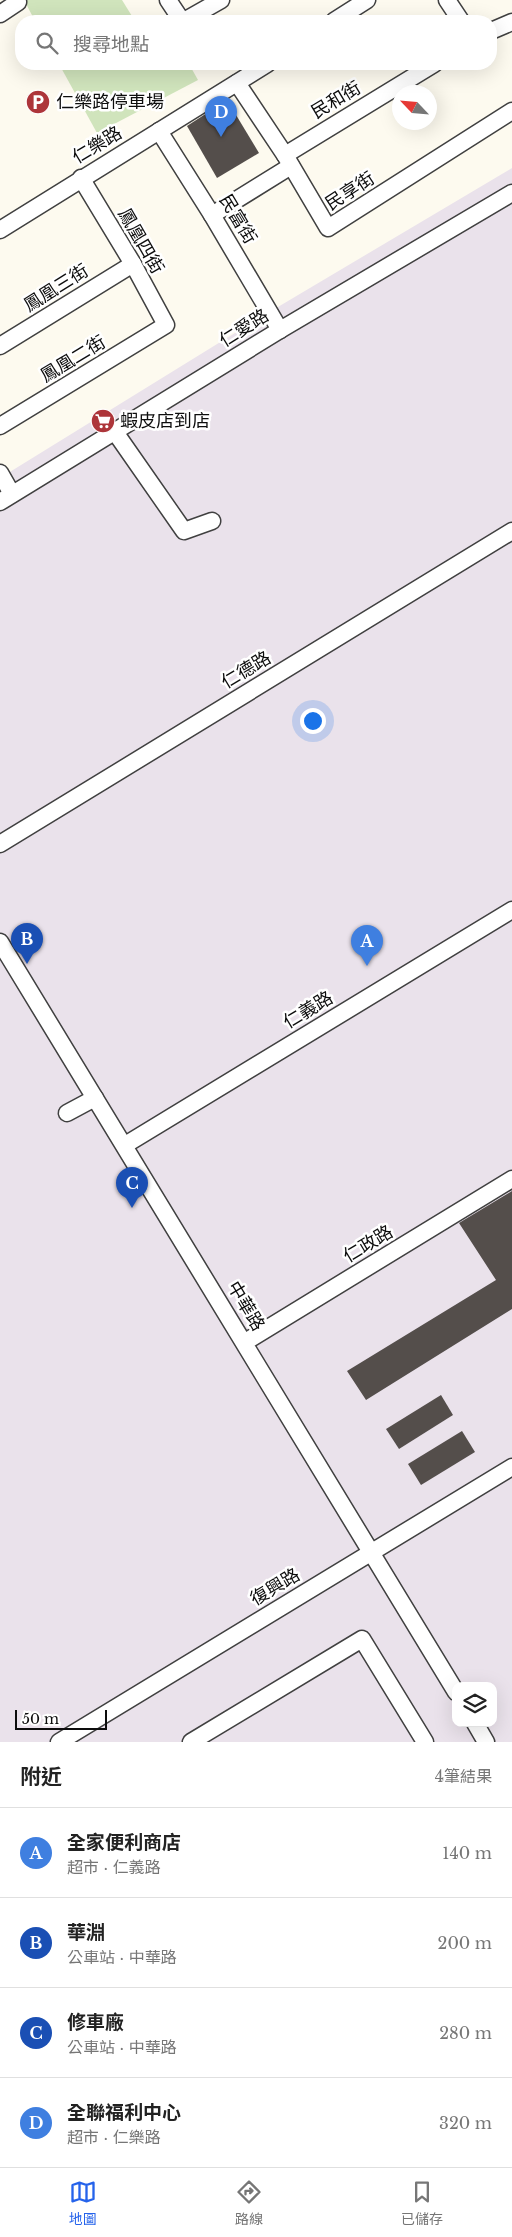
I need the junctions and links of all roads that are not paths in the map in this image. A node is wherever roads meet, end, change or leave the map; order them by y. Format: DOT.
graph roads {
  1 [pos="17,0"];
  2 [pos="168,0"];
  3 [pos="221,0"];
  4 [pos="367,0"];
  5 [pos="447,0"];
  6 [pos="0,14"];
  7 [pos="179,15"];
  8 [pos="194,15"];
  9 [pos="343,15"];
  10 [pos="456,15"];
  11 [pos="511,21"];
  12 [pos="497,28"];
  13 [pos="258,70"];
  14 [pos="425,70"];
  15 [pos="237,83"];
  16 [pos="512,110"];
  17 [pos="159,131"];
  18 [pos="288,160"];
  19 [pos="81,178"];
  20 [pos="512,193"];
  21 [pos="212,215"];
  22 [pos="0,230"];
  23 [pos="133,264"];
  24 [pos="166,325"];
  25 [pos="280,330"];
  26 [pos="0,346"];
  27 [pos="0,426"];
  28 [pos="115,432"];
  29 [pos="0,473"];
  30 [pos="6,498"];
  31 [pos="212,521"];
  32 [pos="512,531"];
  33 [pos="0,844"];
  34 [pos="512,910"];
  35 [pos="0,942"];
  36 [pos="95,1098"];
  37 [pos="67,1113"];
  38 [pos="125,1145"];
  39 [pos="512,1179"];
  40 [pos="245,1342"];
  41 [pos="512,1466"];
  42 [pos="371,1553"];
  43 [pos="452,1685"];
  44 [pos="477,1727"];
  45 [pos="197,1740"];
  46 [pos="59,1742"];
  47 [pos="425,1742"];
  48 [pos="486,1742"];
  1 -- 6 [label="street"];
  2 -- 7 [label="street"];
  3 -- 8 [label="street"];
  4 -- 9 [label="street"];
  5 -- 10 [label="street"];
  11 -- 12 [label="street"];
  13 -- 15 [label="street, 仁樂路"];
  14 -- 18 [label="street, 民和街"];
  15 -- 17 [label="street, 仁樂路"];
  15 -- 18 [label="street, 民享街"];
  16 -- 18 [label="street, 民享街"];
  17 -- 19 [label="street, 仁樂路"];
  17 -- 21 [label="street, 民富街"];
  18 -- 21 [label="street, 民和街"];
  19 -- 22 [label="street, 仁樂路"];
  19 -- 23 [label="street, 鳳凰四街"];
  20 -- 25 [label="street, 仁愛路"];
  21 -- 25 [label="street, 民富街"];
  23 -- 24 [label="street, 鳳凰四街"];
  23 -- 26 [label="street, 鳳凰三街"];
  24 -- 27 [label="street, 鳳凰二街"];
  25 -- 28 [label="street, 仁愛路"];
  28 -- 30 [label="street, 仁愛路"];
  28 -- 31 [label="street"];
  29 -- 30 [label="street"];
  32 -- 33 [label="street, 仁德路"];
  34 -- 38 [label="street, 仁義路"];
  35 -- 36 [label="street, 中華路"];
  36 -- 37 [label="street"];
  36 -- 38 [label="street, 中華路"];
  38 -- 40 [label="street, 中華路"];
  39 -- 40 [label="street, 仁政路"];
  40 -- 42 [label="street, 中華路"];
  41 -- 42 [label="street, 復興路"];
  42 -- 43 [label="street, 中華路"];
  42 -- 46 [label="street, 復興路"];
  44 -- 48 [label="street"];
  45 -- 47 [label="street"];
}
